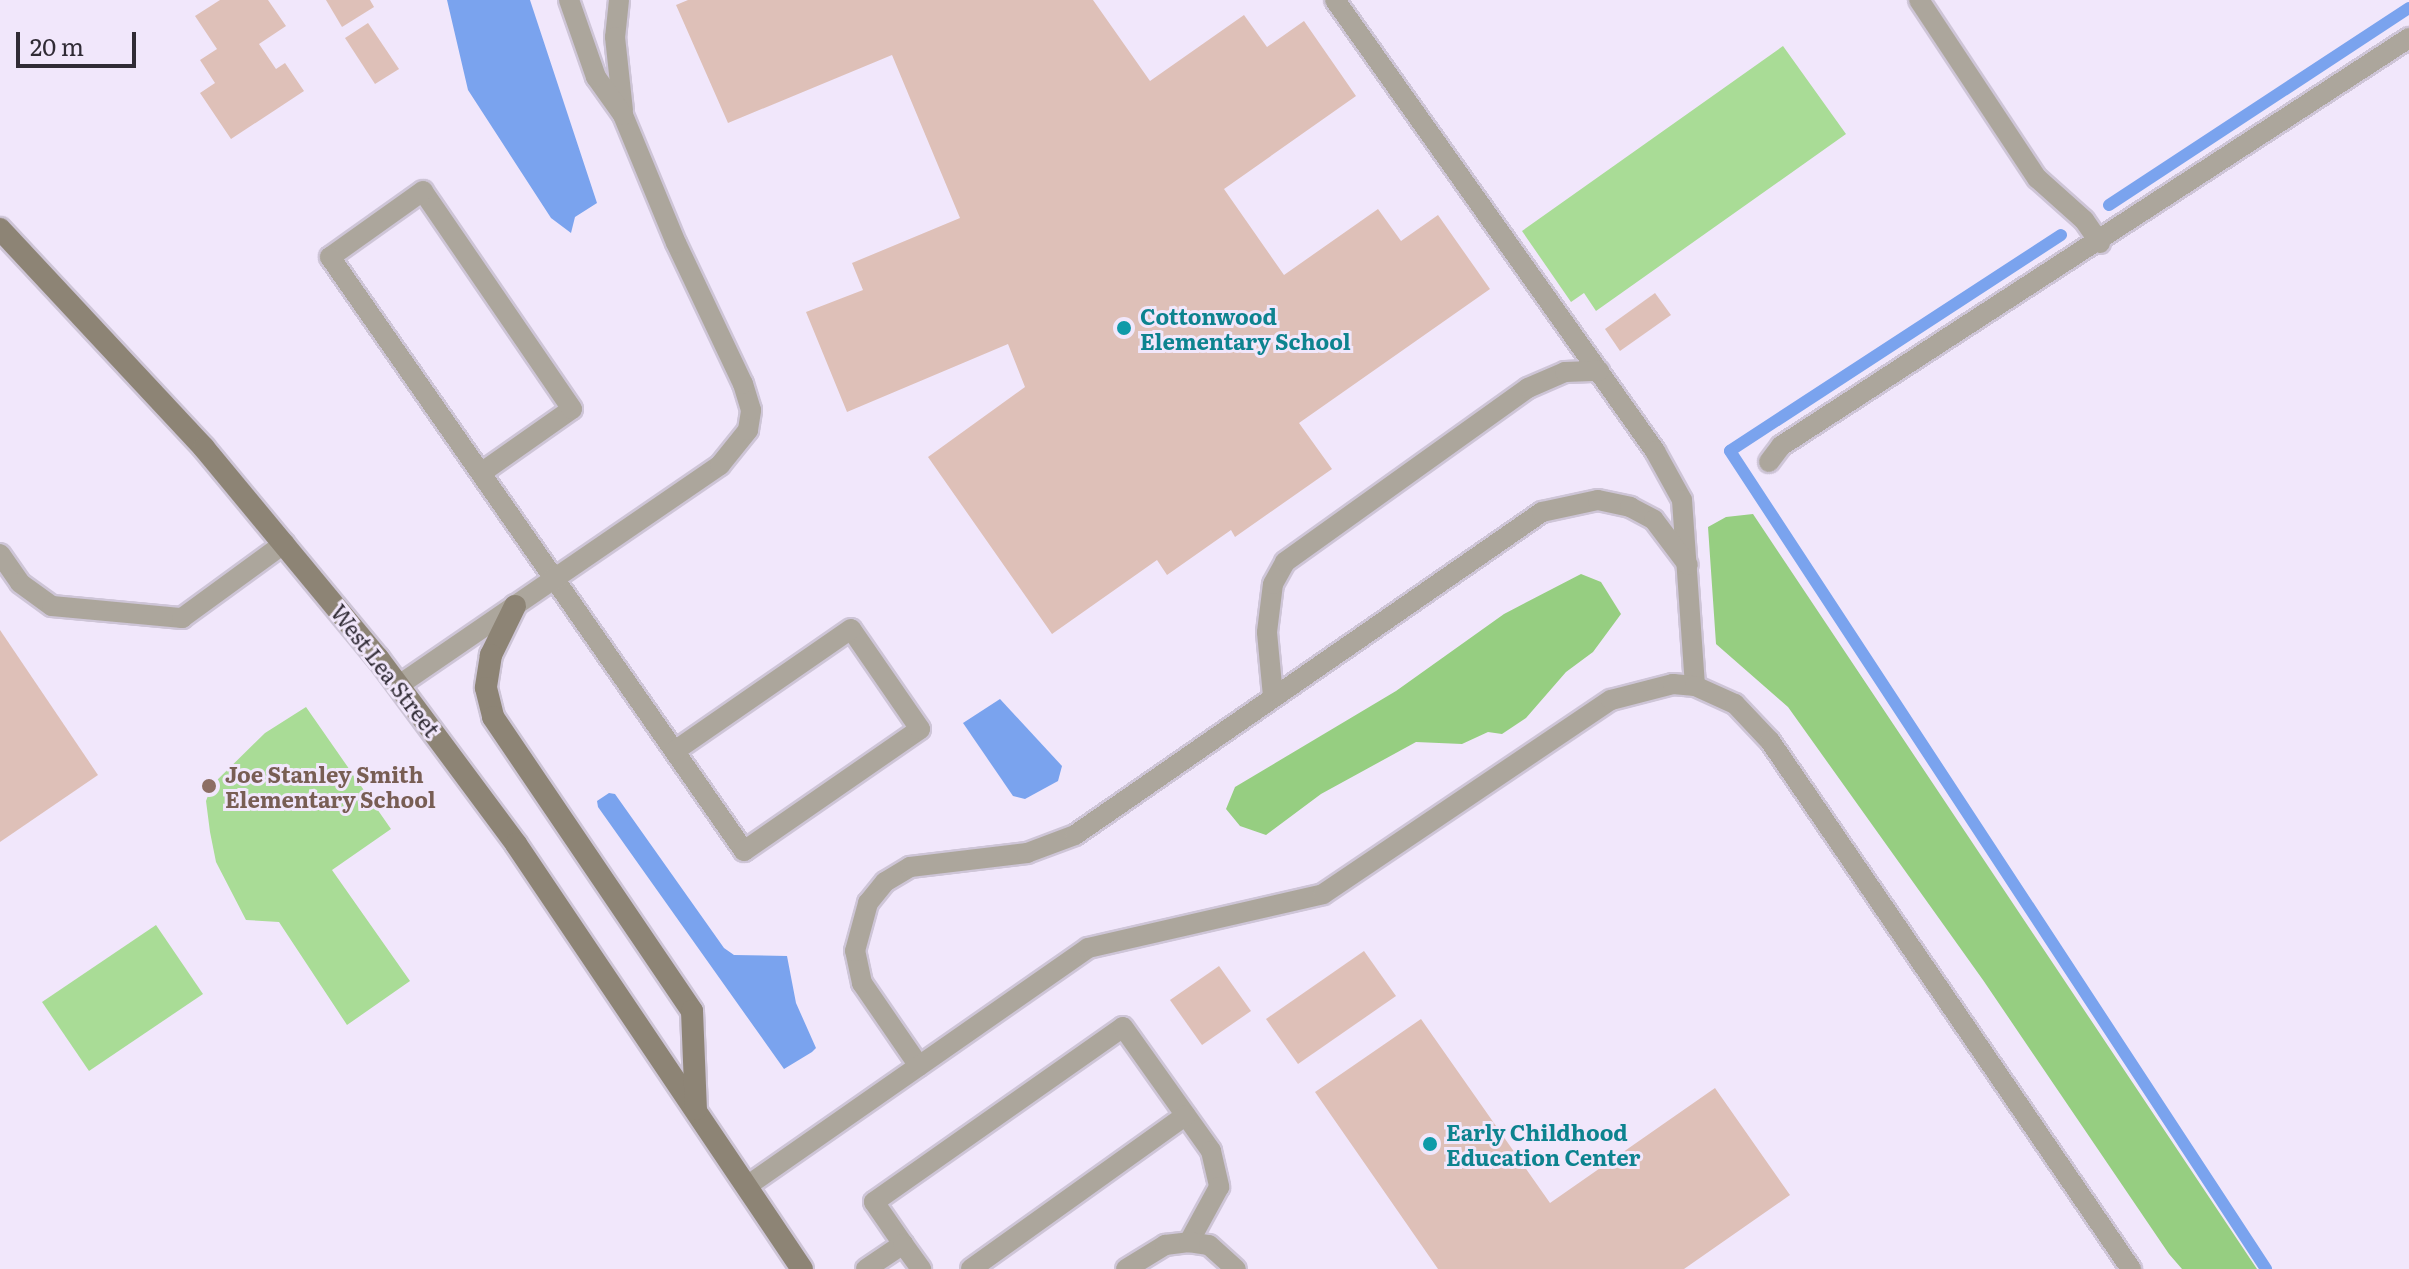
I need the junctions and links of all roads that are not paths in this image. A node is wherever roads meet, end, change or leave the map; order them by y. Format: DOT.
graph roads {
  1 [pos="569,0"];
  2 [pos="619,0"];
  3 [pos="1335,0"];
  4 [pos="1919,0"];
  5 [pos="2409,38"];
  6 [pos="623,115"];
  7 [pos="0,229"];
  8 [pos="2100,243"];
  9 [pos="1599,371"];
  10 [pos="1769,462"];
  11 [pos="481,473"];
  12 [pos="285,543"];
  13 [pos="0,554"];
  14 [pos="1688,565"];
  15 [pos="553,580"];
  16 [pos="515,606"];
  17 [pos="399,685"];
  18 [pos="1695,686"];
  19 [pos="1273,696"];
  20 [pos="675,751"];
  21 [pos="919,1066"];
  22 [pos="696,1110"];
  23 [pos="1186,1115"];
  24 [pos="747,1186"];
  25 [pos="1189,1242"];
  26 [pos="903,1244"];
  27 [pos="802,1269"];
  28 [pos="866,1269"];
  29 [pos="921,1269"];
  30 [pos="971,1269"];
  31 [pos="1126,1269"];
  32 [pos="1236,1269"];
  33 [pos="2131,1269"];
  1 -- 6 [label="lane"];
  2 -- 6 [label="lane"];
  3 -- 9 [label="lane"];
  4 -- 8 [label="lane"];
  5 -- 8 [label="lane"];
  6 -- 15 [label="lane"];
  7 -- 12 [label="main road, West Lea Street"];
  8 -- 10 [label="lane"];
  9 -- 14 [label="lane"];
  9 -- 19 [label="lane"];
  11 -- 11 [label="lane"];
  11 -- 15 [label="lane"];
  12 -- 13 [label="lane"];
  12 -- 17 [label="main road, West Lea Street"];
  14 -- 18 [label="lane"];
  14 -- 19 [label="lane"];
  15 -- 16 [label="lane"];
  15 -- 20 [label="lane"];
  16 -- 17 [label="lane"];
  16 -- 22 [label="main road"];
  17 -- 22 [label="main road, West Lea Street"];
  18 -- 21 [label="lane"];
  18 -- 33 [label="lane"];
  19 -- 21 [label="lane"];
  20 -- 20 [label="lane"];
  21 -- 24 [label="lane"];
  22 -- 24 [label="main road, West Lea Street"];
  23 -- 25 [label="lane"];
  23 -- 26 [label="lane"];
  23 -- 30 [label="lane"];
  24 -- 27 [label="main road, West Lea Street"];
  25 -- 31 [label="lane"];
  25 -- 32 [label="lane"];
  26 -- 28 [label="lane"];
  26 -- 29 [label="lane"];
}
